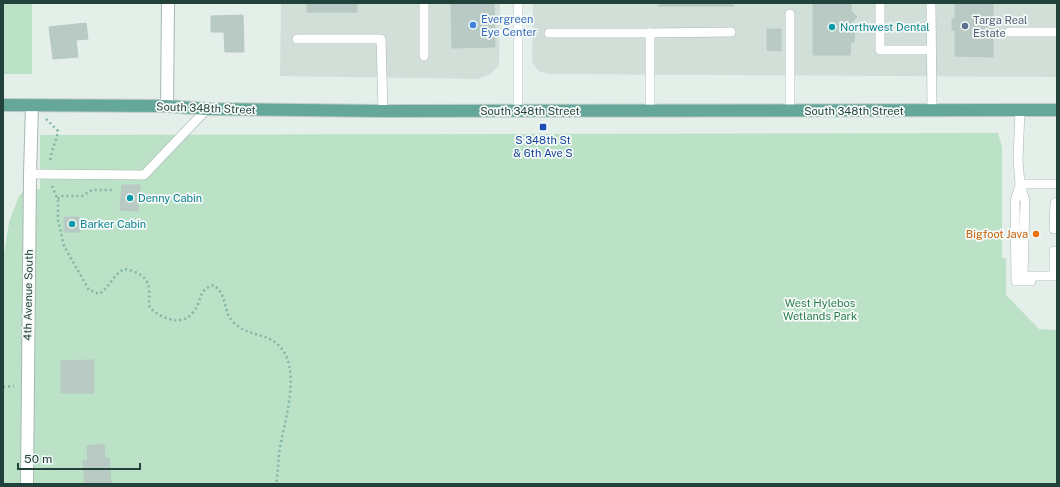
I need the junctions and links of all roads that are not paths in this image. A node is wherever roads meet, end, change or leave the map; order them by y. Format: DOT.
graph roads {
  1 [pos="168,3"];
  2 [pos="424,3"];
  3 [pos="518,3"];
  4 [pos="880,3"];
  5 [pos="931,3"];
  6 [pos="790,14"];
  7 [pos="731,32"];
  8 [pos="1009,32"];
  9 [pos="1057,32"];
  10 [pos="549,33"];
  11 [pos="650,33"];
  12 [pos="297,39"];
  13 [pos="932,50"];
  14 [pos="424,56"];
  15 [pos="3,105"];
  16 [pos="32,105"];
  17 [pos="167,106"];
  18 [pos="207,109"];
  19 [pos="932,110"];
  20 [pos="1020,110"];
  21 [pos="1057,110"];
  22 [pos="383,111"];
  23 [pos="518,111"];
  24 [pos="650,111"];
  25 [pos="790,111"];
  26 [pos="30,174"];
  27 [pos="1020,184"];
  28 [pos="1057,184"];
  29 [pos="1057,202"];
  30 [pos="1054,229"];
  31 [pos="1054,251"];
  32 [pos="1057,281"];
  33 [pos="27,484"];
  1 -- 17 [label="street"];
  2 -- 14 [label="lane"];
  3 -- 23 [label="lane"];
  4 -- 13 [label="lane"];
  5 -- 13 [label="lane"];
  6 -- 25 [label="lane"];
  7 -- 11 [label="lane"];
  8 -- 9 [label="lane"];
  10 -- 11 [label="lane"];
  11 -- 24 [label="lane"];
  12 -- 22 [label="lane"];
  13 -- 19 [label="lane"];
  15 -- 16 [label="main road, South 348th Street"];
  16 -- 17 [label="main road, South 348th Street"];
  16 -- 26 [label="street, 4th Avenue South"];
  17 -- 18 [label="main road, South 348th Street"];
  18 -- 22 [label="main road, South 348th Street"];
  18 -- 26 [label="lane"];
  19 -- 20 [label="main road, South 348th Street"];
  19 -- 25 [label="main road, South 348th Street"];
  20 -- 21 [label="main road, South 348th Street"];
  20 -- 27 [label="lane"];
  22 -- 23 [label="main road, South 348th Street"];
  23 -- 24 [label="main road, South 348th Street"];
  24 -- 25 [label="main road, South 348th Street"];
  26 -- 33 [label="street, 4th Avenue South"];
  27 -- 28 [label="lane"];
  27 -- 31 [label="lane"];
  27 -- 32 [label="lane"];
  29 -- 30 [label="lane"];
}
